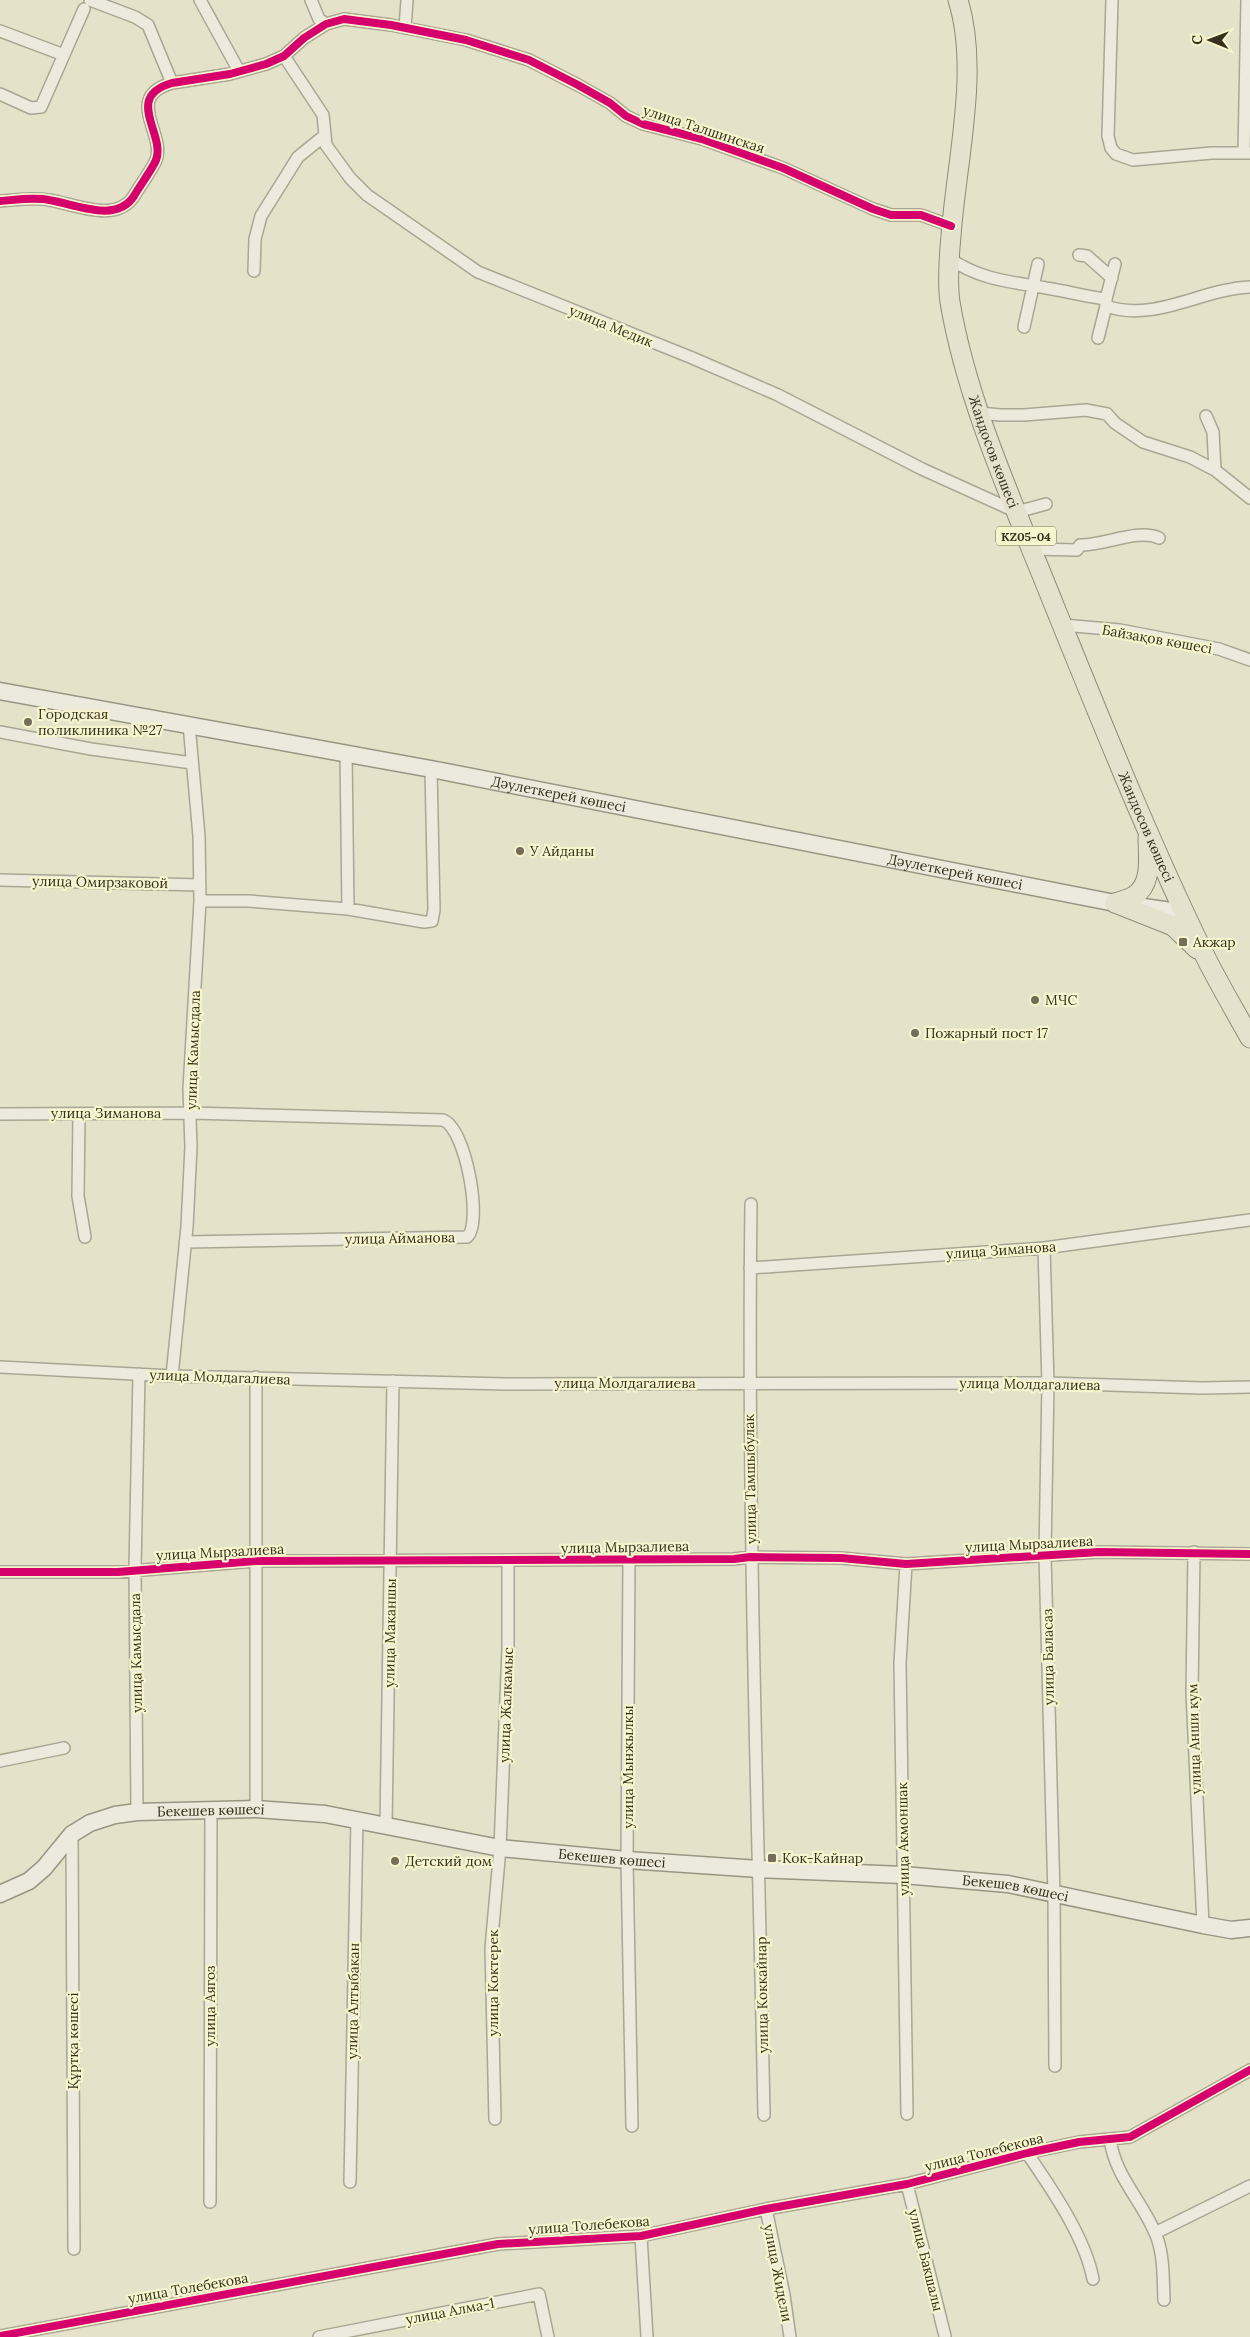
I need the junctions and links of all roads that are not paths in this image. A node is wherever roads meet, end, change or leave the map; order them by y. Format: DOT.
graph roads {
  1 [pos="200,0"];
  2 [pos="311,0"];
  3 [pos="407,0"];
  4 [pos="958,0"];
  5 [pos="1112,0"];
  6 [pos="1247,0"];
  7 [pos="87,5"];
  8 [pos="326,24"];
  9 [pos="405,28"];
  10 [pos="0,30"];
  11 [pos="64,55"];
  12 [pos="284,56"];
  13 [pos="239,71"];
  14 [pos="172,83"];
  15 [pos="0,94"];
  16 [pos="324,136"];
  17 [pos="1247,153"];
  18 [pos="0,201"];
  19 [pos="952,226"];
  20 [pos="1079,255"];
  21 [pos="949,258"];
  22 [pos="1038,264"];
  23 [pos="1115,264"];
  24 [pos="254,271"];
  25 [pos="1112,278"];
  26 [pos="1034,286"];
  27 [pos="1250,287"];
  28 [pos="1106,303"];
  29 [pos="1024,326"];
  30 [pos="1098,338"];
  31 [pos="980,412"];
  32 [pos="1206,416"];
  33 [pos="1215,470"];
  34 [pos="1250,498"];
  35 [pos="1046,504"];
  36 [pos="1016,512"];
  37 [pos="1159,538"];
  38 [pos="1032,548"];
  39 [pos="1063,625"];
  40 [pos="1250,660"];
  41 [pos="0,691"];
  42 [pos="189,724"];
  43 [pos="0,732"];
  44 [pos="346,753"];
  45 [pos="192,763"];
  46 [pos="431,769"];
  47 [pos="1148,833"];
  48 [pos="0,880"];
  49 [pos="200,885"];
  50 [pos="200,902"];
  51 [pos="1115,903"];
  52 [pos="348,909"];
  53 [pos="1185,913"];
  54 [pos="1206,957"];
  55 [pos="1250,1038"];
  56 [pos="191,1113"];
  57 [pos="0,1114"];
  58 [pos="79,1114"];
  59 [pos="272,1115"];
  60 [pos="750,1204"];
  61 [pos="1250,1220"];
  62 [pos="85,1237"];
  63 [pos="185,1242"];
  64 [pos="1044,1248"];
  65 [pos="750,1268"];
  66 [pos="0,1367"];
  67 [pos="139,1374"];
  68 [pos="172,1376"];
  69 [pos="256,1378"];
  70 [pos="393,1381"];
  71 [pos="1048,1383"];
  72 [pos="749,1384"];
  73 [pos="1250,1387"];
  74 [pos="1194,1552"];
  75 [pos="1250,1554"];
  76 [pos="1045,1555"];
  77 [pos="750,1557"];
  78 [pos="392,1559"];
  79 [pos="629,1559"];
  80 [pos="257,1561"];
  81 [pos="508,1562"];
  82 [pos="906,1564"];
  83 [pos="135,1569"];
  84 [pos="0,1572"];
  85 [pos="64,1748"];
  86 [pos="0,1761"];
  87 [pos="256,1808"];
  88 [pos="211,1810"];
  89 [pos="137,1812"];
  90 [pos="357,1819"];
  91 [pos="386,1825"];
  92 [pos="72,1834"];
  93 [pos="500,1848"];
  94 [pos="627,1860"];
  95 [pos="759,1872"];
  96 [pos="904,1875"];
  97 [pos="1054,1892"];
  98 [pos="0,1894"];
  99 [pos="1203,1925"];
  100 [pos="1250,1928"];
  101 [pos="1055,2066"];
  102 [pos="1250,2070"];
  103 [pos="907,2114"];
  104 [pos="764,2115"];
  105 [pos="495,2119"];
  106 [pos="632,2126"];
  107 [pos="1110,2139"];
  108 [pos="1027,2153"];
  109 [pos="350,2182"];
  110 [pos="907,2184"];
  111 [pos="1250,2186"];
  112 [pos="210,2202"];
  113 [pos="766,2209"];
  114 [pos="1155,2234"];
  115 [pos="641,2236"];
  116 [pos="74,2248"];
  117 [pos="1093,2279"];
  118 [pos="1164,2300"];
  119 [pos="0,2336"];
  120 [pos="946,2336"];
  121 [pos="319,2337"];
  122 [pos="548,2337"];
  123 [pos="647,2337"];
  124 [pos="790,2337"];
  1 -- 13 [label="street"];
  2 -- 8 [label="street"];
  3 -- 9 [label="street"];
  4 -- 19 [label="main road, Жандосов көшесі / KZ05-04"];
  5 -- 17 [label="street"];
  6 -- 17 [label="street"];
  7 -- 11 [label="street"];
  7 -- 14 [label="street"];
  8 -- 9 [label="street, улица Талшинская"];
  8 -- 12 [label="street, улица Талшинская"];
  9 -- 19 [label="street, улица Талшинская"];
  10 -- 11 [label="street"];
  11 -- 15 [label="street"];
  12 -- 13 [label="street, улица Талшинская"];
  12 -- 16 [label="street, улица Медик"];
  13 -- 14 [label="street, улица Талшинская"];
  14 -- 18 [label="street, улица Талшинская"];
  16 -- 24 [label="street"];
  16 -- 36 [label="street, улица Медик"];
  19 -- 21 [label="main road, Жандосов көшесі / KZ05-04"];
  20 -- 25 [label="street"];
  21 -- 26 [label="street"];
  21 -- 31 [label="main road, Жандосов көшесі / KZ05-04"];
  22 -- 26 [label="street"];
  23 -- 25 [label="street"];
  25 -- 28 [label="street"];
  26 -- 28 [label="street"];
  26 -- 29 [label="street"];
  27 -- 28 [label="street"];
  28 -- 30 [label="street"];
  31 -- 33 [label="street"];
  31 -- 36 [label="main road, Жандосов көшесі / KZ05-04"];
  32 -- 33 [label="street"];
  33 -- 34 [label="street"];
  35 -- 36 [label="street"];
  36 -- 38 [label="main road, Жандосов көшесі / KZ05-04"];
  37 -- 38 [label="street"];
  38 -- 39 [label="main road, Жандосов көшесі / KZ05-04"];
  39 -- 40 [label="street, Байзақов көшесі"];
  39 -- 47 [label="main road, Жандосов көшесі / KZ05-04"];
  41 -- 42 [label="main road, Дәулеткерей көшесі"];
  42 -- 44 [label="main road, Дәулеткерей көшесі"];
  42 -- 45 [label="street, улица Камысдала"];
  43 -- 45 [label="street"];
  44 -- 46 [label="main road, Дәулеткерей көшесі"];
  44 -- 52 [label="street"];
  45 -- 49 [label="street, улица Камысдала"];
  46 -- 51 [label="main road, Дәулеткерей көшесі"];
  46 -- 52 [label="street"];
  47 -- 51 [label="main road"];
  47 -- 53 [label="main road, Жандосов көшесі / KZ05-04"];
  48 -- 49 [label="street, улица Омирзаковой"];
  49 -- 50 [label="street, улица Камысдала"];
  50 -- 52 [label="street"];
  50 -- 56 [label="street, улица Камысдала"];
  51 -- 53 [label="main road, Дәулеткерей көшесі"];
  51 -- 54 [label="main road"];
  53 -- 54 [label="main road, Жандосов көшесі / KZ05-04"];
  54 -- 55 [label="main road, Жандосов көшесі / KZ05-04"];
  56 -- 58 [label="street, улица Зиманова"];
  56 -- 59 [label="street, улица Зиманова"];
  56 -- 63 [label="street, улица Камысдала"];
  57 -- 58 [label="street, улица Зиманова"];
  58 -- 62 [label="street"];
  59 -- 63 [label="street, улица Айманова"];
  60 -- 65 [label="street, улица Тамшыбулак"];
  61 -- 64 [label="street, улица Зиманова"];
  63 -- 68 [label="street, улица Камысдала"];
  64 -- 65 [label="street, улица Зиманова"];
  64 -- 71 [label="street, улица Баласаз"];
  65 -- 72 [label="street, улица Тамшыбулак"];
  66 -- 67 [label="street, улица Молдагалиева"];
  67 -- 68 [label="street, улица Молдагалиева"];
  67 -- 83 [label="street, улица Камысдала"];
  68 -- 69 [label="street, улица Молдагалиева"];
  69 -- 70 [label="street, улица Молдагалиева"];
  69 -- 80 [label="street"];
  70 -- 72 [label="street, улица Молдагалиева"];
  70 -- 78 [label="street, улица Маканшы"];
  71 -- 72 [label="street, улица Молдагалиева"];
  71 -- 73 [label="street, улица Молдагалиева"];
  71 -- 76 [label="street, улица Баласаз"];
  72 -- 77 [label="street, улица Тамшыбулак"];
  74 -- 75 [label="street, улица Мырзалиева"];
  74 -- 76 [label="street, улица Мырзалиева"];
  74 -- 99 [label="street, улица Анши кум"];
  76 -- 82 [label="street, улица Мырзалиева"];
  76 -- 97 [label="street, улица Баласаз"];
  77 -- 79 [label="street, улица Мырзалиева"];
  77 -- 82 [label="street, улица Мырзалиева"];
  77 -- 95 [label="street, улица Тамшыбулак"];
  78 -- 80 [label="street, улица Мырзалиева"];
  78 -- 81 [label="street, улица Мырзалиева"];
  78 -- 91 [label="street, улица Маканшы"];
  79 -- 81 [label="street, улица Мырзалиева"];
  79 -- 94 [label="street, улица Мынжылкы"];
  80 -- 83 [label="street, улица Мырзалиева"];
  80 -- 87 [label="street"];
  81 -- 93 [label="street, улица Жалкамыс"];
  82 -- 96 [label="street, улица Акмоншак"];
  83 -- 84 [label="street, улица Мырзалиева"];
  83 -- 89 [label="street, улица Камысдала"];
  85 -- 86 [label="street"];
  87 -- 88 [label="main road, Бекешев көшесі"];
  87 -- 90 [label="main road, Бекешев көшесі"];
  88 -- 89 [label="main road, Бекешев көшесі"];
  88 -- 112 [label="street, улица Аягоз"];
  89 -- 92 [label="main road, Бекешев көшесі"];
  90 -- 91 [label="main road, Бекешев көшесі"];
  90 -- 109 [label="street, улица Алтыбакан"];
  91 -- 93 [label="main road, Бекешев көшесі"];
  92 -- 98 [label="main road, Бекешев көшесі"];
  92 -- 116 [label="street, Құртқа көшесі"];
  93 -- 94 [label="main road, Бекешев көшесі"];
  93 -- 105 [label="street, улица Коктерек"];
  94 -- 95 [label="main road, Бекешев көшесі"];
  94 -- 106 [label="street, улица Мынжылкы"];
  95 -- 96 [label="main road, Бекешев көшесі"];
  95 -- 104 [label="street, улица Коккайнар"];
  96 -- 97 [label="main road, Бекешев көшесі"];
  96 -- 103 [label="street, улица Акмоншак"];
  97 -- 99 [label="main road, Бекешев көшесі"];
  97 -- 101 [label="street, улица Баласаз"];
  99 -- 100 [label="main road, Бекешев көшесі"];
  102 -- 107 [label="street, улица Толебекова"];
  107 -- 108 [label="street, улица Толебекова"];
  107 -- 114 [label="street"];
  108 -- 110 [label="street, улица Толебекова"];
  108 -- 117 [label="street"];
  110 -- 113 [label="street, улица Толебекова"];
  110 -- 120 [label="street, улица Бакшалы"];
  111 -- 114 [label="street"];
  113 -- 115 [label="street, улица Толебекова"];
  113 -- 124 [label="street, улица Жидели"];
  114 -- 118 [label="street"];
  115 -- 119 [label="street, улица Толебекова"];
  115 -- 123 [label="street"];
  121 -- 122 [label="street, улица Алма-1"];
}
